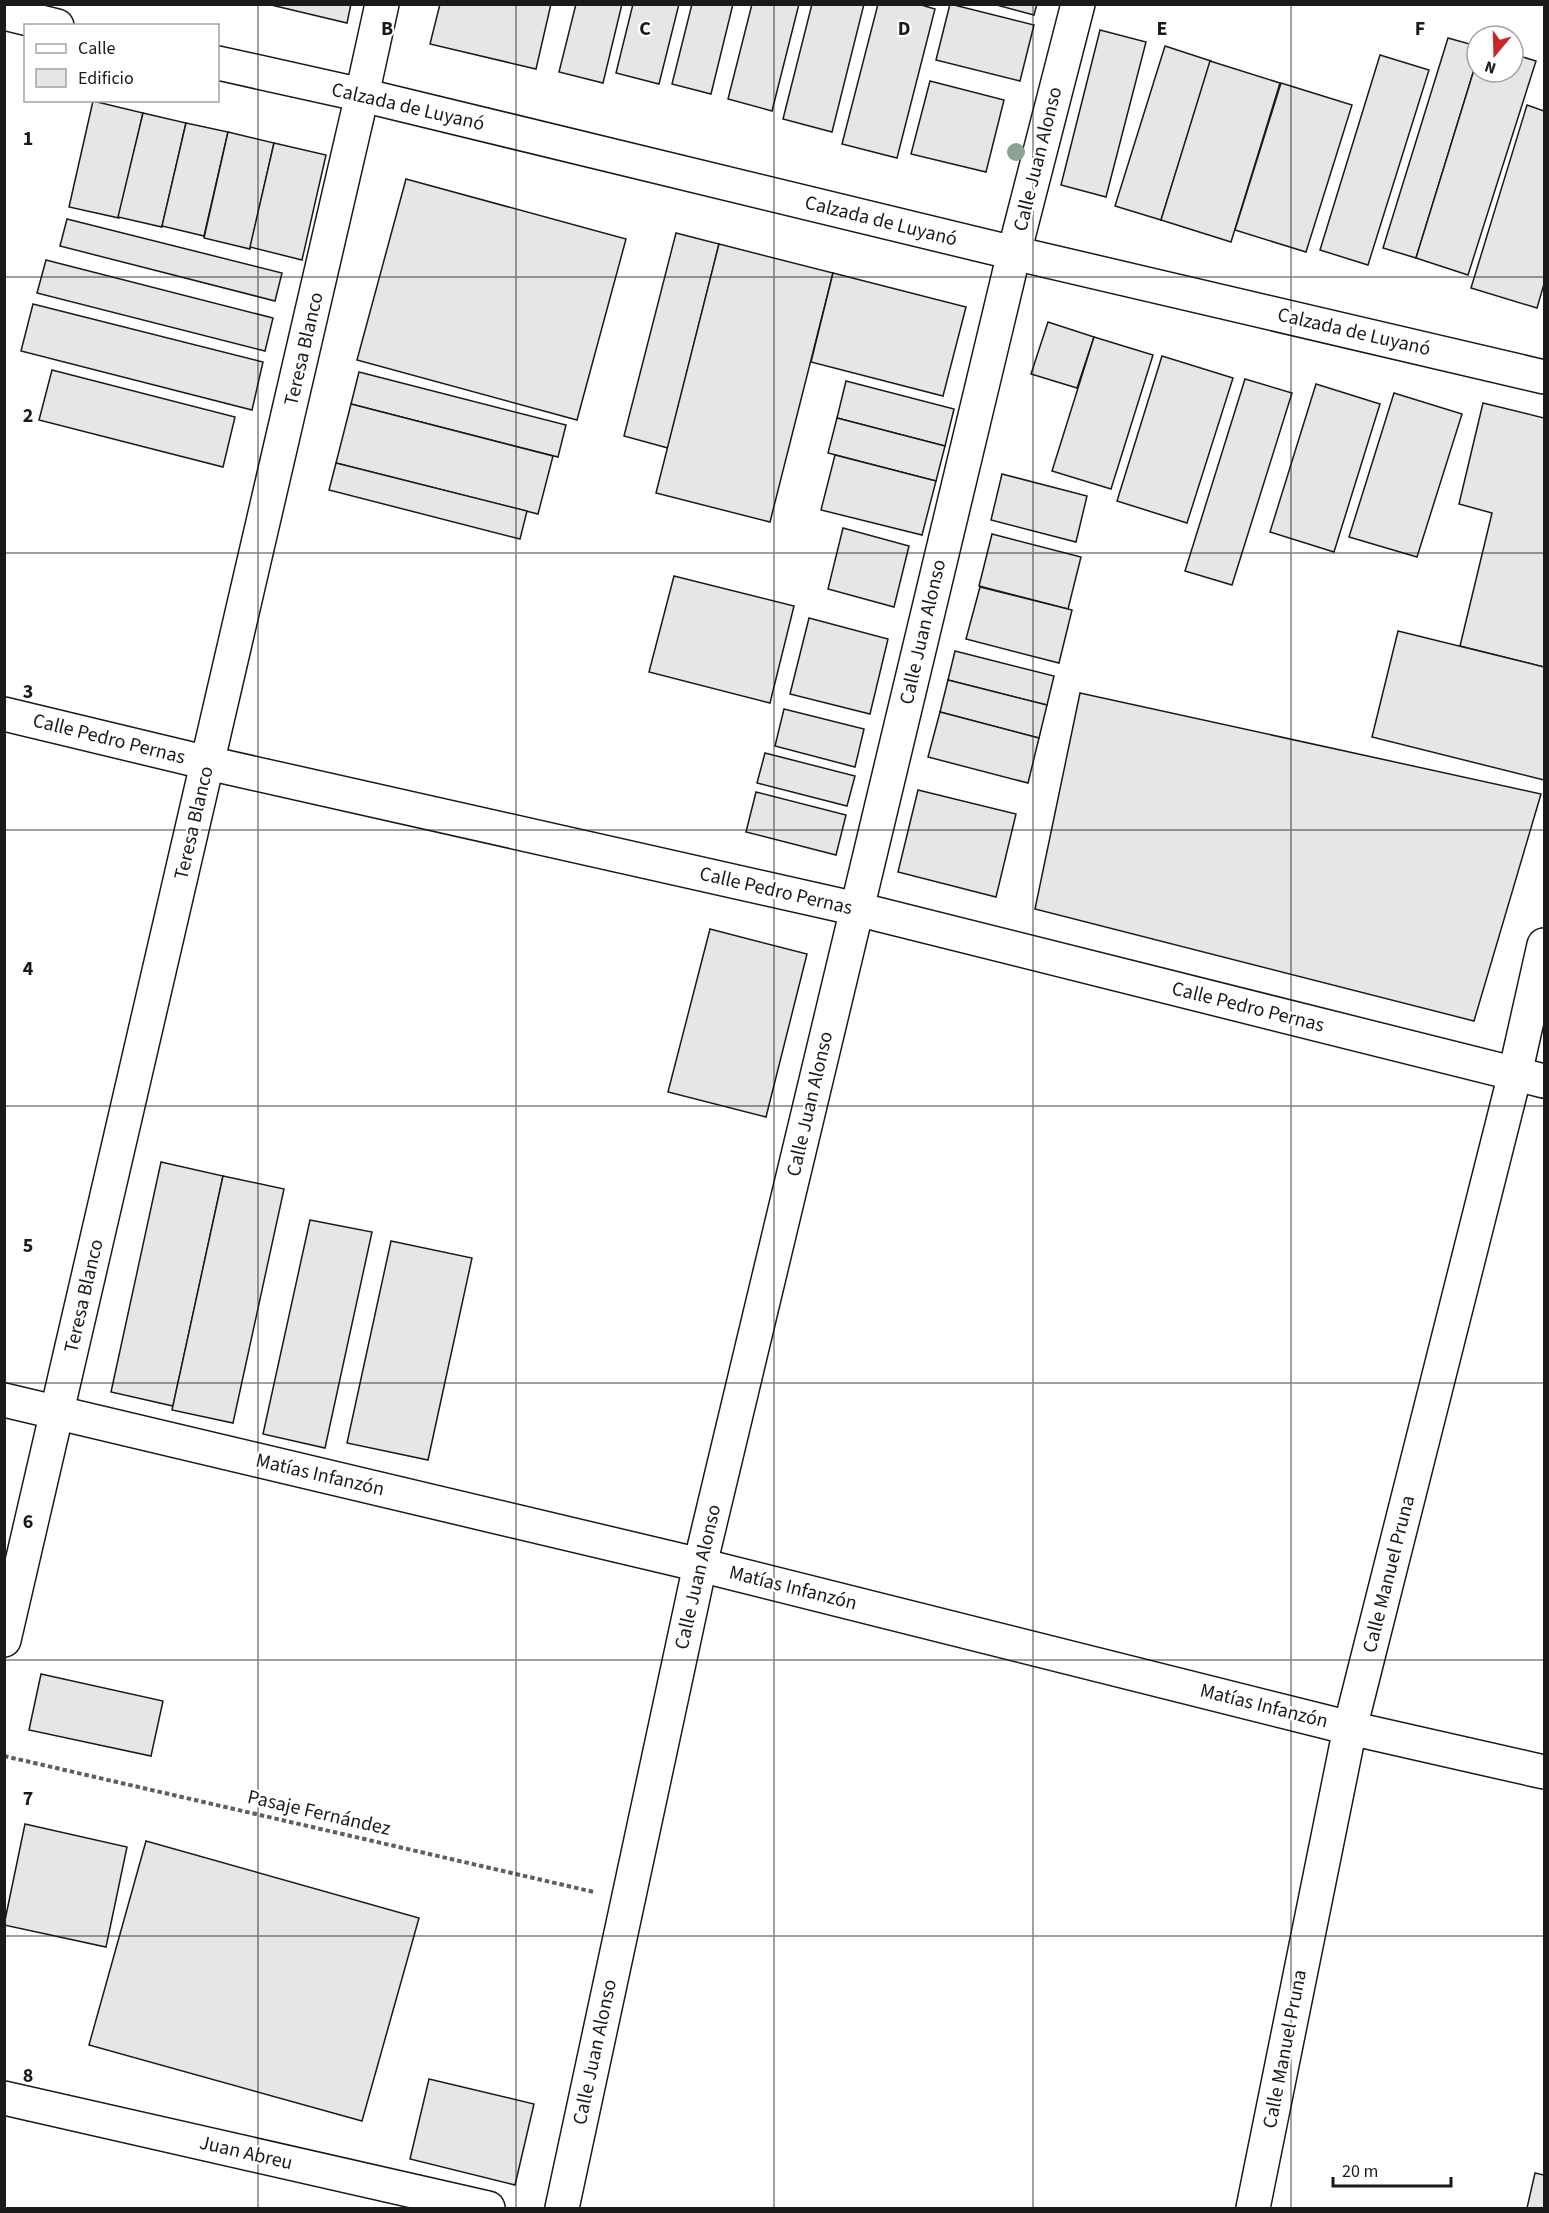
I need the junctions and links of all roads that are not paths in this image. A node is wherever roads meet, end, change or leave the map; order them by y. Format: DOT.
graph roads {
  1 [pos="382,4"];
  2 [pos="1078,4"];
  3 [pos="4,13"];
  4 [pos="49,24"];
  5 [pos="219,63"];
  6 [pos="363,95"];
  7 [pos="1014,253"];
  8 [pos="1545,377"];
  9 [pos="4,714"];
  10 [pos="208,763"];
  11 [pos="856,909"];
  12 [pos="1545,945"];
  13 [pos="1530,1078"];
  14 [pos="4,1400"];
  15 [pos="57,1412"];
  16 [pos="700,1565"];
  17 [pos="4,1640"];
  18 [pos="1350,1728"];
  19 [pos="1545,1772"];
  20 [pos="4,2098"];
  21 [pos="488,2208"];
  22 [pos="562,2208"];
  23 [pos="1253,2208"];
  1 -- 6 [label="street, Teresa Blanco"];
  2 -- 7 [label="street, Calle Juan Alonso"];
  3 -- 4 [label="street"];
  5 -- 6 [label="street, Calzada de Luyanó"];
  6 -- 7 [label="street, Calzada de Luyanó"];
  6 -- 10 [label="street, Teresa Blanco"];
  7 -- 8 [label="street, Calzada de Luyanó"];
  7 -- 11 [label="street, Calle Juan Alonso"];
  9 -- 10 [label="street, Calle Pedro Pernas"];
  10 -- 11 [label="street, Calle Pedro Pernas"];
  10 -- 15 [label="street, Teresa Blanco"];
  11 -- 13 [label="street, Calle Pedro Pernas"];
  11 -- 16 [label="street, Calle Juan Alonso"];
  12 -- 13 [label="street, Calle Manuel Pruna"];
  13 -- 18 [label="street, Calle Manuel Pruna"];
  14 -- 15 [label="street, Matías Infanzón"];
  15 -- 16 [label="street, Matías Infanzón"];
  15 -- 17 [label="street, Teresa Blanco"];
  16 -- 18 [label="street, Matías Infanzón"];
  16 -- 22 [label="street, Calle Juan Alonso"];
  18 -- 19 [label="street, Matías Infanzón"];
  18 -- 23 [label="street, Calle Manuel Pruna"];
  20 -- 21 [label="street, Juan Abreu"];
}
